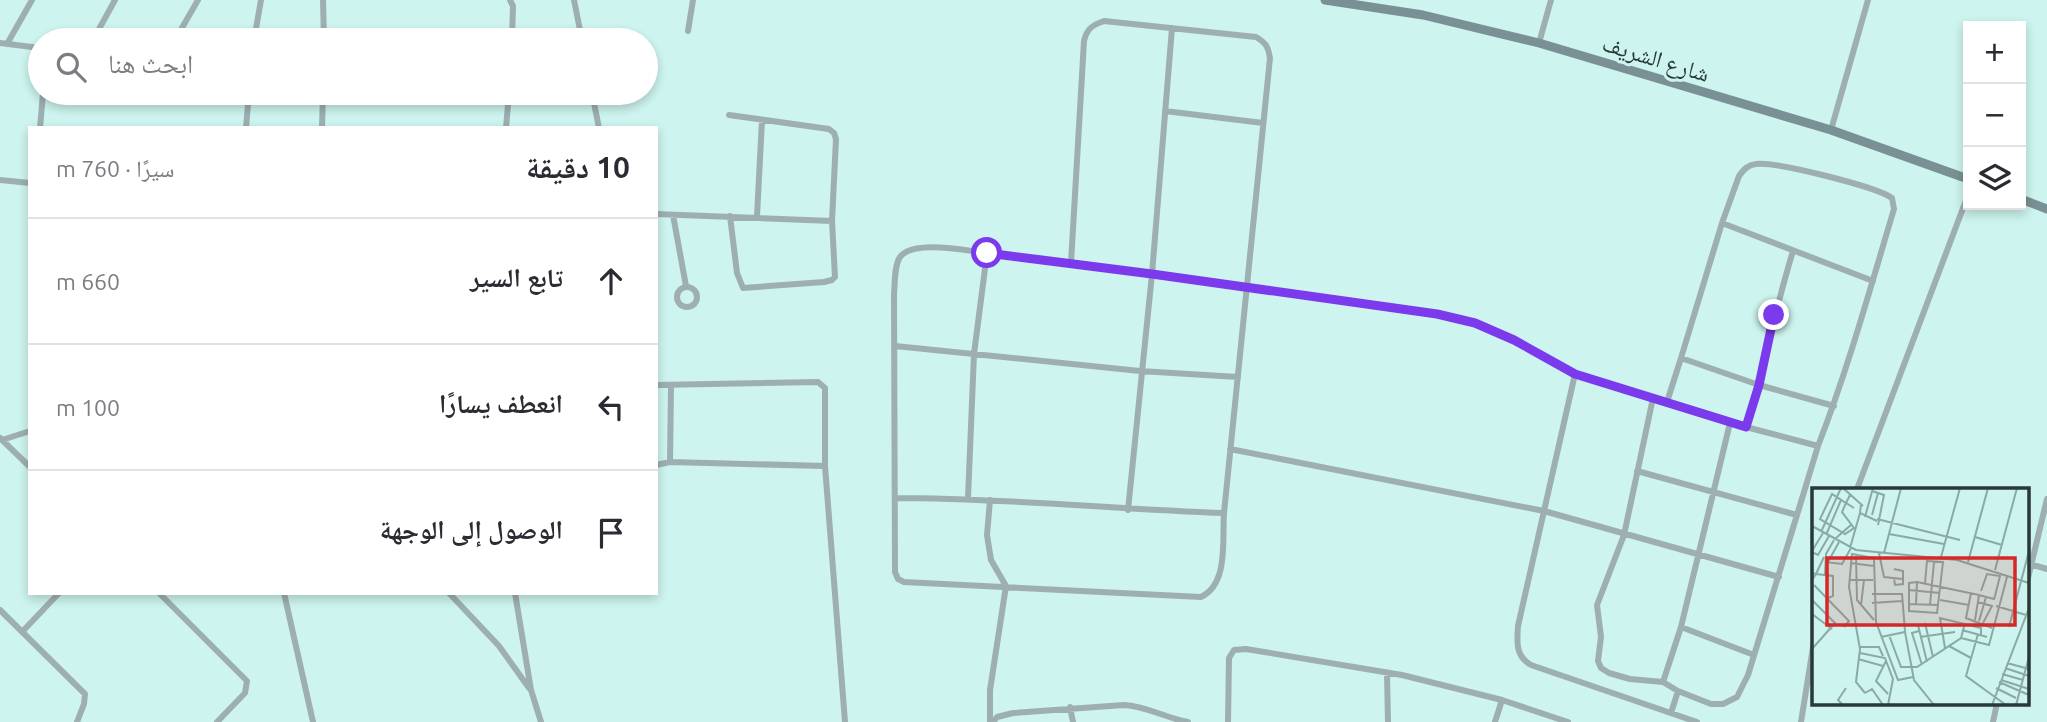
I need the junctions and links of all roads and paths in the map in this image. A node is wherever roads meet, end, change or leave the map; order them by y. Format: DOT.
graph roads {
  1 [pos="32,0"];
  2 [pos="115,0"];
  3 [pos="198,0"];
  4 [pos="261,0"];
  5 [pos="323,0"];
  6 [pos="510,0"];
  7 [pos="574,0"];
  8 [pos="693,0"];
  9 [pos="1325,0"];
  10 [pos="1550,0"];
  11 [pos="1868,0"];
  12 [pos="100,28"];
  13 [pos="182,28"];
  14 [pos="256,28"];
  15 [pos="324,28"];
  16 [pos="512,28"];
  17 [pos="580,28"];
  18 [pos="1172,28"];
  19 [pos="688,31"];
  20 [pos="4,43"];
  21 [pos="1539,43"];
  22 [pos="28,46"];
  23 [pos="42,105"];
  24 [pos="248,105"];
  25 [pos="323,105"];
  26 [pos="508,105"];
  27 [pos="594,105"];
  28 [pos="1165,111"];
  29 [pos="729,115"];
  30 [pos="762,120"];
  31 [pos="1263,123"];
  32 [pos="40,126"];
  33 [pos="246,126"];
  34 [pos="322,126"];
  35 [pos="506,126"];
  36 [pos="599,126"];
  37 [pos="1831,130"];
  38 [pos="1963,177"];
  39 [pos="0,180"];
  40 [pos="28,183"];
  41 [pos="2026,201"];
  42 [pos="1963,208"];
  43 [pos="2047,209"];
  44 [pos="658,214"];
  45 [pos="673,215"];
  46 [pos="730,216"];
  47 [pos="757,216"];
  48 [pos="832,221"];
  49 [pos="1722,223"];
  50 [pos="1793,251"];
  51 [pos="987,253"];
  52 [pos="1071,263"];
  53 [pos="1152,274"];
  54 [pos="1873,281"];
  55 [pos="686,286"];
  56 [pos="1247,288"];
  57 [pos="895,346"];
  58 [pos="974,354"];
  59 [pos="1681,358"];
  60 [pos="1140,371"];
  61 [pos="1575,374"];
  62 [pos="1238,377"];
  63 [pos="658,385"];
  64 [pos="671,385"];
  65 [pos="1759,385"];
  66 [pos="1653,398"];
  67 [pos="1667,402"];
  68 [pos="1834,406"];
  69 [pos="1730,423"];
  70 [pos="1746,427"];
  71 [pos="28,431"];
  72 [pos="1,439"];
  73 [pos="1818,446"];
  74 [pos="1230,449"];
  75 [pos="670,462"];
  76 [pos="28,465"];
  77 [pos="658,465"];
  78 [pos="825,466"];
  79 [pos="1637,471"];
  80 [pos="1857,488"];
  81 [pos="1714,493"];
  82 [pos="895,498"];
  83 [pos="968,498"];
  84 [pos="2047,499"];
  85 [pos="990,500"];
  86 [pos="1128,509"];
  87 [pos="1544,511"];
  88 [pos="1224,513"];
  89 [pos="1797,515"];
  90 [pos="1624,534"];
  91 [pos="1697,553"];
  92 [pos="2030,560"];
  93 [pos="2030,564"];
  94 [pos="2047,569"];
  95 [pos="1779,577"];
  96 [pos="1006,586"];
  97 [pos="57,595"];
  98 [pos="161,595"];
  99 [pos="284,595"];
  100 [pos="451,595"];
  101 [pos="515,595"];
  102 [pos="0,610"];
  103 [pos="1681,627"];
  104 [pos="22,632"];
  105 [pos="1812,653"];
  106 [pos="1754,655"];
  107 [pos="1387,673"];
  108 [pos="1663,682"];
  109 [pos="531,690"];
  110 [pos="1678,691"];
  111 [pos="1502,700"];
  112 [pos="1997,704"];
  113 [pos="1070,707"];
  114 [pos="1671,713"];
  115 [pos="77,722"];
  116 [pos="217,722"];
  117 [pos="313,722"];
  118 [pos="541,722"];
  119 [pos="845,722"];
  120 [pos="991,722"];
  121 [pos="1073,722"];
  122 [pos="1188,722"];
  123 [pos="1228,722"];
  124 [pos="1388,722"];
  125 [pos="1495,722"];
  126 [pos="1566,722"];
  127 [pos="1697,722"];
  128 [pos="1801,722"];
  129 [pos="1993,722"];
  1 -- 20 [label="street"];
  2 -- 12 [label="street"];
  3 -- 13 [label="street"];
  4 -- 14 [label="street"];
  5 -- 15 [label="street"];
  6 -- 16 [label="street"];
  7 -- 17 [label="street"];
  8 -- 19 [label="street"];
  9 -- 21 [label="main road, شارع الشريف"];
  10 -- 21 [label="street"];
  11 -- 37 [label="street"];
  18 -- 28 [label="street"];
  18 -- 31 [label="street"];
  18 -- 52 [label="street"];
  20 -- 22 [label="street"];
  21 -- 37 [label="main road, شارع الشريف"];
  23 -- 32 [label="street"];
  24 -- 33 [label="street"];
  25 -- 34 [label="street"];
  26 -- 35 [label="street"];
  27 -- 36 [label="street"];
  28 -- 31 [label="street"];
  28 -- 53 [label="street"];
  29 -- 30 [label="street"];
  30 -- 47 [label="street"];
  30 -- 48 [label="street"];
  31 -- 56 [label="street"];
  37 -- 38 [label="main road, شارع الشريف"];
  39 -- 40 [label="street"];
  41 -- 43 [label="main road"];
  42 -- 80 [label="street"];
  44 -- 45 [label="street"];
  45 -- 46 [label="street"];
  45 -- 55 [label="street"];
  46 -- 47 [label="street"];
  46 -- 48 [label="street"];
  47 -- 48 [label="street"];
  49 -- 50 [label="street"];
  49 -- 54 [label="street"];
  49 -- 59 [label="street"];
  50 -- 54 [label="street"];
  50 -- 65 [label="street"];
  51 -- 52 [label="street"];
  51 -- 57 [label="street"];
  51 -- 58 [label="street"];
  52 -- 53 [label="street"];
  53 -- 56 [label="street"];
  53 -- 60 [label="street"];
  54 -- 68 [label="street"];
  56 -- 61 [label="street"];
  56 -- 62 [label="street"];
  57 -- 58 [label="street"];
  57 -- 82 [label="street"];
  58 -- 60 [label="street"];
  58 -- 83 [label="street"];
  59 -- 65 [label="street"];
  59 -- 67 [label="street"];
  60 -- 62 [label="street"];
  60 -- 86 [label="street"];
  61 -- 66 [label="street"];
  61 -- 87 [label="street"];
  62 -- 74 [label="street"];
  63 -- 64 [label="street"];
  64 -- 75 [label="street"];
  64 -- 78 [label="street"];
  65 -- 68 [label="street"];
  65 -- 70 [label="street"];
  66 -- 67 [label="street"];
  66 -- 79 [label="street"];
  67 -- 69 [label="street"];
  68 -- 73 [label="street"];
  69 -- 70 [label="street"];
  69 -- 81 [label="street"];
  70 -- 73 [label="street"];
  71 -- 72 [label="street"];
  72 -- 76 [label="street"];
  73 -- 89 [label="street"];
  74 -- 87 [label="street"];
  74 -- 88 [label="street"];
  75 -- 77 [label="street"];
  75 -- 78 [label="street"];
  78 -- 119 [label="street"];
  79 -- 81 [label="street"];
  79 -- 90 [label="street"];
  81 -- 89 [label="street"];
  81 -- 91 [label="street"];
  82 -- 83 [label="street"];
  82 -- 96 [label="street"];
  83 -- 85 [label="street"];
  84 -- 92 [label="street"];
  85 -- 86 [label="street"];
  85 -- 96 [label="street"];
  86 -- 88 [label="street"];
  87 -- 90 [label="street"];
  87 -- 114 [label="street"];
  88 -- 96 [label="street"];
  89 -- 95 [label="street"];
  90 -- 91 [label="street"];
  90 -- 108 [label="street"];
  91 -- 95 [label="street"];
  91 -- 103 [label="street"];
  93 -- 94 [label="street"];
  95 -- 106 [label="street"];
  96 -- 120 [label="street"];
  97 -- 104 [label="street"];
  98 -- 116 [label="street"];
  99 -- 117 [label="street"];
  100 -- 109 [label="street"];
  101 -- 109 [label="street"];
  102 -- 104 [label="street"];
  103 -- 106 [label="street"];
  103 -- 108 [label="street"];
  104 -- 115 [label="street"];
  105 -- 128 [label="street"];
  106 -- 110 [label="street"];
  107 -- 111 [label="street"];
  107 -- 123 [label="street"];
  107 -- 124 [label="street"];
  108 -- 110 [label="street"];
  109 -- 118 [label="street"];
  110 -- 114 [label="street"];
  111 -- 125 [label="street"];
  111 -- 126 [label="street"];
  112 -- 129 [label="street"];
  113 -- 120 [label="street"];
  113 -- 121 [label="street"];
  113 -- 122 [label="street"];
  114 -- 127 [label="street"];
}
